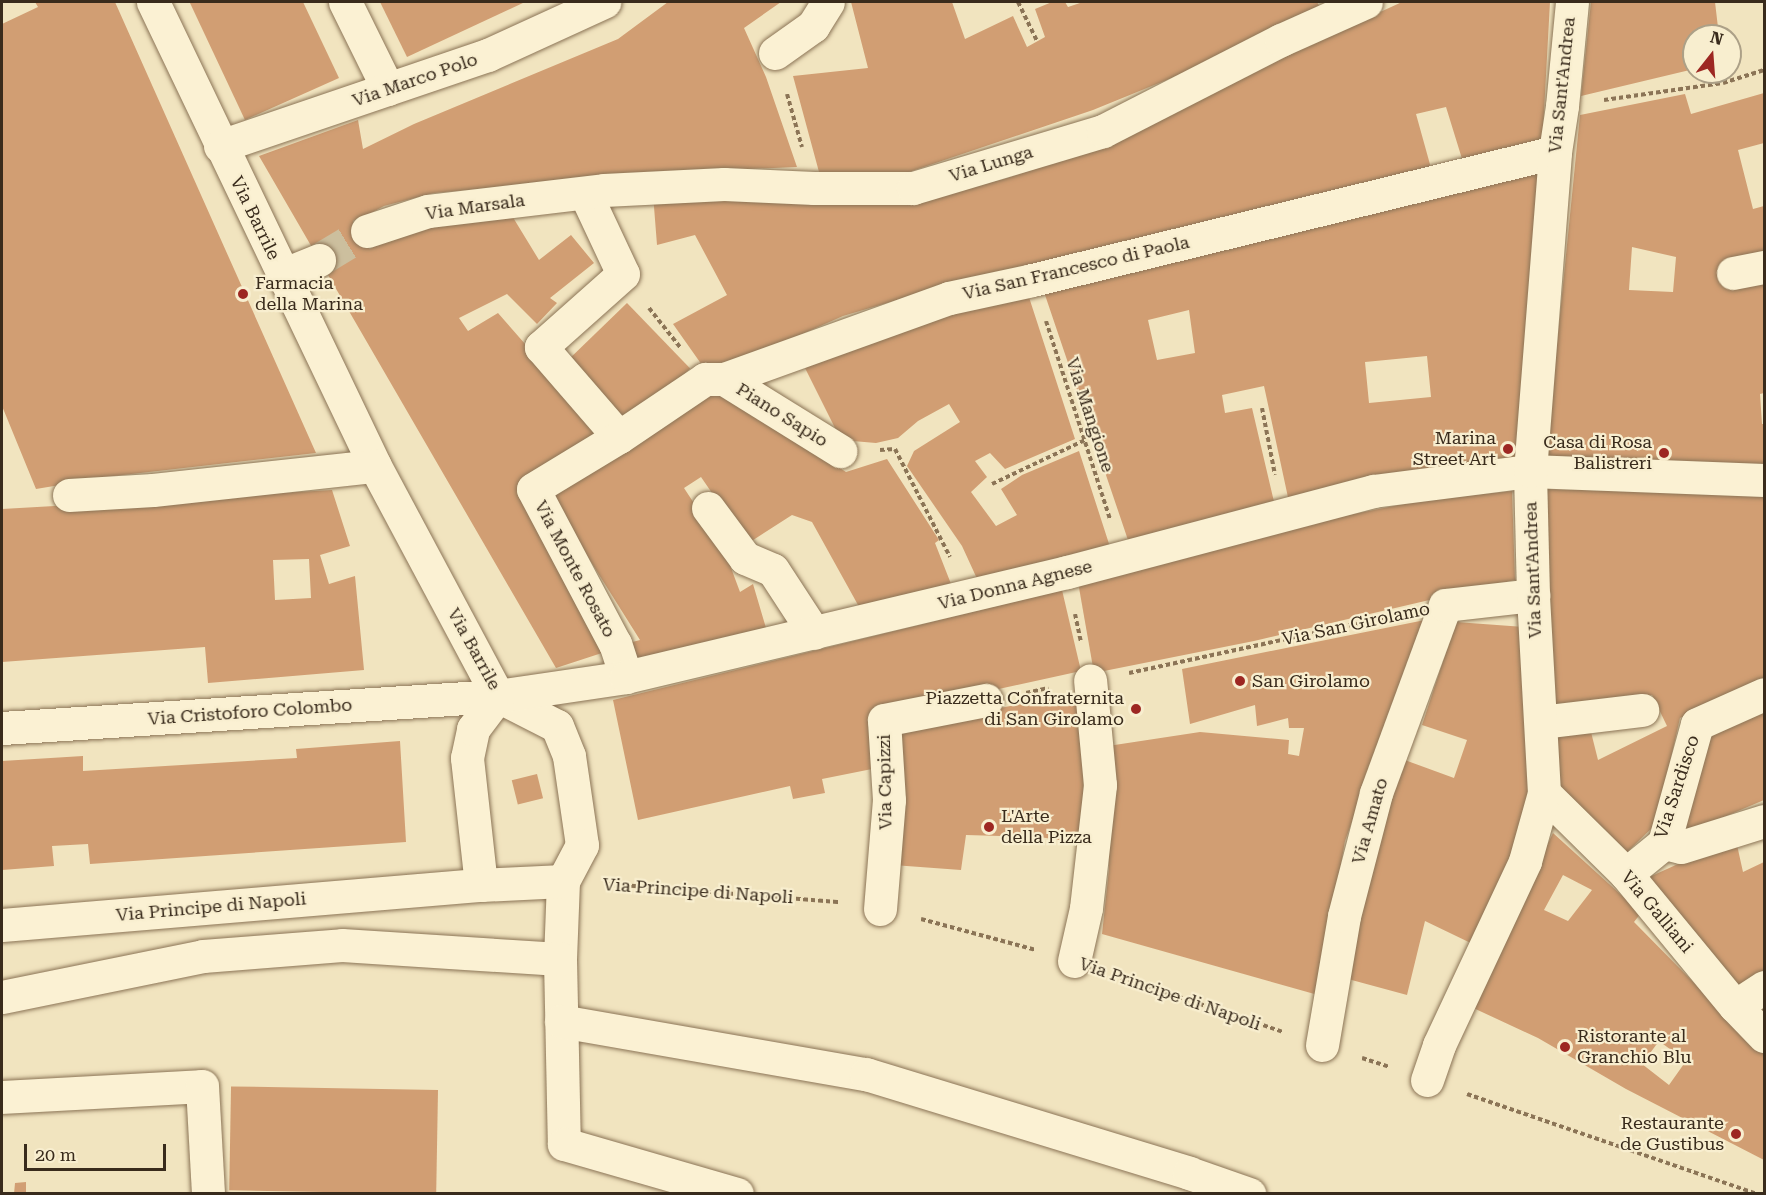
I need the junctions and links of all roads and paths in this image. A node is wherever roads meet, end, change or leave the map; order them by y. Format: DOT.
graph roads {
  1 [pos="153,2"];
  2 [pos="345,2"];
  3 [pos="604,2"];
  4 [pos="828,2"];
  5 [pos="1018,2"];
  6 [pos="1572,2"];
  7 [pos="1355,4"];
  8 [pos="1037,41"];
  9 [pos="775,52"];
  10 [pos="1764,70"];
  11 [pos="388,89"];
  12 [pos="1562,106"];
  13 [pos="220,146"];
  14 [pos="1555,152"];
  15 [pos="814,188"];
  16 [pos="585,193"];
  17 [pos="368,231"];
  18 [pos="319,260"];
  19 [pos="1764,267"];
  20 [pos="1732,273"];
  21 [pos="623,274"];
  22 [pos="282,275"];
  23 [pos="1032,280"];
  24 [pos="714,379"];
  25 [pos="1262,408"];
  26 [pos="619,437"];
  27 [pos="1084,441"];
  28 [pos="840,451"];
  29 [pos="375,466"];
  30 [pos="1530,471"];
  31 [pos="1764,480"];
  32 [pos="992,484"];
  33 [pos="69,495"];
  34 [pos="708,508"];
  35 [pos="1283,515"];
  36 [pos="1123,558"];
  37 [pos="1067,572"];
  38 [pos="1533,595"];
  39 [pos="970,596"];
  40 [pos="1446,605"];
  41 [pos="814,633"];
  42 [pos="626,677"];
  43 [pos="1090,680"];
  44 [pos="1764,694"];
  45 [pos="498,696"];
  46 [pos="987,700"];
  47 [pos="1642,710"];
  48 [pos="1541,722"];
  49 [pos="2,728"];
  50 [pos="1544,793"];
  51 [pos="1764,821"];
  52 [pos="1664,843"];
  53 [pos="1626,873"];
  54 [pos="563,881"];
  55 [pos="481,885"];
  56 [pos="880,909"];
  57 [pos="2,925"];
  58 [pos="560,958"];
  59 [pos="1074,962"];
  60 [pos="1764,987"];
  61 [pos="2,997"];
  62 [pos="1735,1006"];
  63 [pos="561,1021"];
  64 [pos="1764,1036"];
  65 [pos="1322,1045"];
  66 [pos="1427,1080"];
  67 [pos="2,1097"];
  68 [pos="208,1194"];
  69 [pos="737,1194"];
  70 [pos="1249,1194"];
  71 [pos="1758,1194"];
  1 -- 13 [label="street, Via Barrile"];
  2 -- 11 [label="street"];
  3 -- 11 [label="street, Via Marco Polo"];
  4 -- 9 [label="street"];
  5 -- 8 [label="path"];
  6 -- 12 [label="street, Via Sant'Andrea"];
  7 -- 15 [label="street, Via Lunga"];
  9 -- 15 [label="path"];
  10 -- 12 [label="path"];
  11 -- 13 [label="street, Via Marco Polo"];
  12 -- 14 [label="street, Via Sant'Andrea"];
  13 -- 22 [label="street, Via Barrile"];
  14 -- 23 [label="street, Via San Francesco di Paola"];
  14 -- 30 [label="street, Via Sant'Andrea"];
  15 -- 16 [label="street, Via Lunga"];
  16 -- 17 [label="street, Via Marsala"];
  16 -- 21 [label="street"];
  18 -- 22 [label="street"];
  19 -- 20 [label="street"];
  21 -- 24 [label="path"];
  21 -- 26 [label="street"];
  22 -- 29 [label="street, Via Barrile"];
  23 -- 24 [label="street, Via San Francesco di Paola"];
  23 -- 27 [label="path, Via Mangione"];
  24 -- 26 [label="street, Via San Francesco di Paola"];
  24 -- 28 [label="street, Piano Sapio"];
  25 -- 35 [label="path"];
  26 -- 42 [label="street, Via Monte Rosato"];
  27 -- 32 [label="path"];
  27 -- 36 [label="path, Via Mangione"];
  28 -- 39 [label="path"];
  29 -- 33 [label="street"];
  29 -- 45 [label="street, Via Barrile"];
  30 -- 31 [label="street, Via Donna Agnese"];
  30 -- 35 [label="street, Via Donna Agnese"];
  30 -- 38 [label="street, Via Sant'Andrea"];
  34 -- 41 [label="street"];
  35 -- 36 [label="street, Via Donna Agnese"];
  36 -- 37 [label="street, Via Donna Agnese"];
  37 -- 39 [label="street, Via Donna Agnese"];
  37 -- 43 [label="path"];
  38 -- 40 [label="street, Via San Girolamo"];
  38 -- 48 [label="street, Via Sant'Andrea"];
  39 -- 41 [label="street, Via Donna Agnese"];
  40 -- 43 [label="path, Via San Girolamo"];
  40 -- 65 [label="street, Via Amato"];
  41 -- 42 [label="street, Via Donna Agnese"];
  42 -- 45 [label="street, Via Donna Agnese"];
  43 -- 46 [label="path"];
  43 -- 59 [label="street"];
  44 -- 52 [label="street, Via Sardisco"];
  45 -- 49 [label="street, Via Cristoforo Colombo"];
  45 -- 54 [label="street, Via Barrile"];
  45 -- 55 [label="street"];
  46 -- 56 [label="street, Via Capizzi"];
  47 -- 48 [label="street"];
  48 -- 50 [label="street, Via Sant'Andrea"];
  50 -- 53 [label="street, Via Galliani"];
  50 -- 66 [label="street, Via Sant'Andrea"];
  51 -- 52 [label="street"];
  52 -- 53 [label="street, Via Sardisco"];
  53 -- 62 [label="street, Via Galliani"];
  54 -- 55 [label="street, Via Principe di Napoli"];
  54 -- 56 [label="path, Via Principe di Napoli"];
  54 -- 58 [label="street"];
  55 -- 57 [label="street, Via Principe di Napoli"];
  56 -- 59 [label="path, Via Principe di Napoli"];
  58 -- 61 [label="street"];
  58 -- 63 [label="street"];
  59 -- 65 [label="path, Via Principe di Napoli"];
  60 -- 62 [label="street"];
  62 -- 64 [label="street, Via Galliani"];
  63 -- 69 [label="street"];
  63 -- 70 [label="street"];
  65 -- 66 [label="path, Via Principe di Napoli"];
  66 -- 71 [label="path, Via Principe di Napoli"];
  67 -- 68 [label="street"];
}
